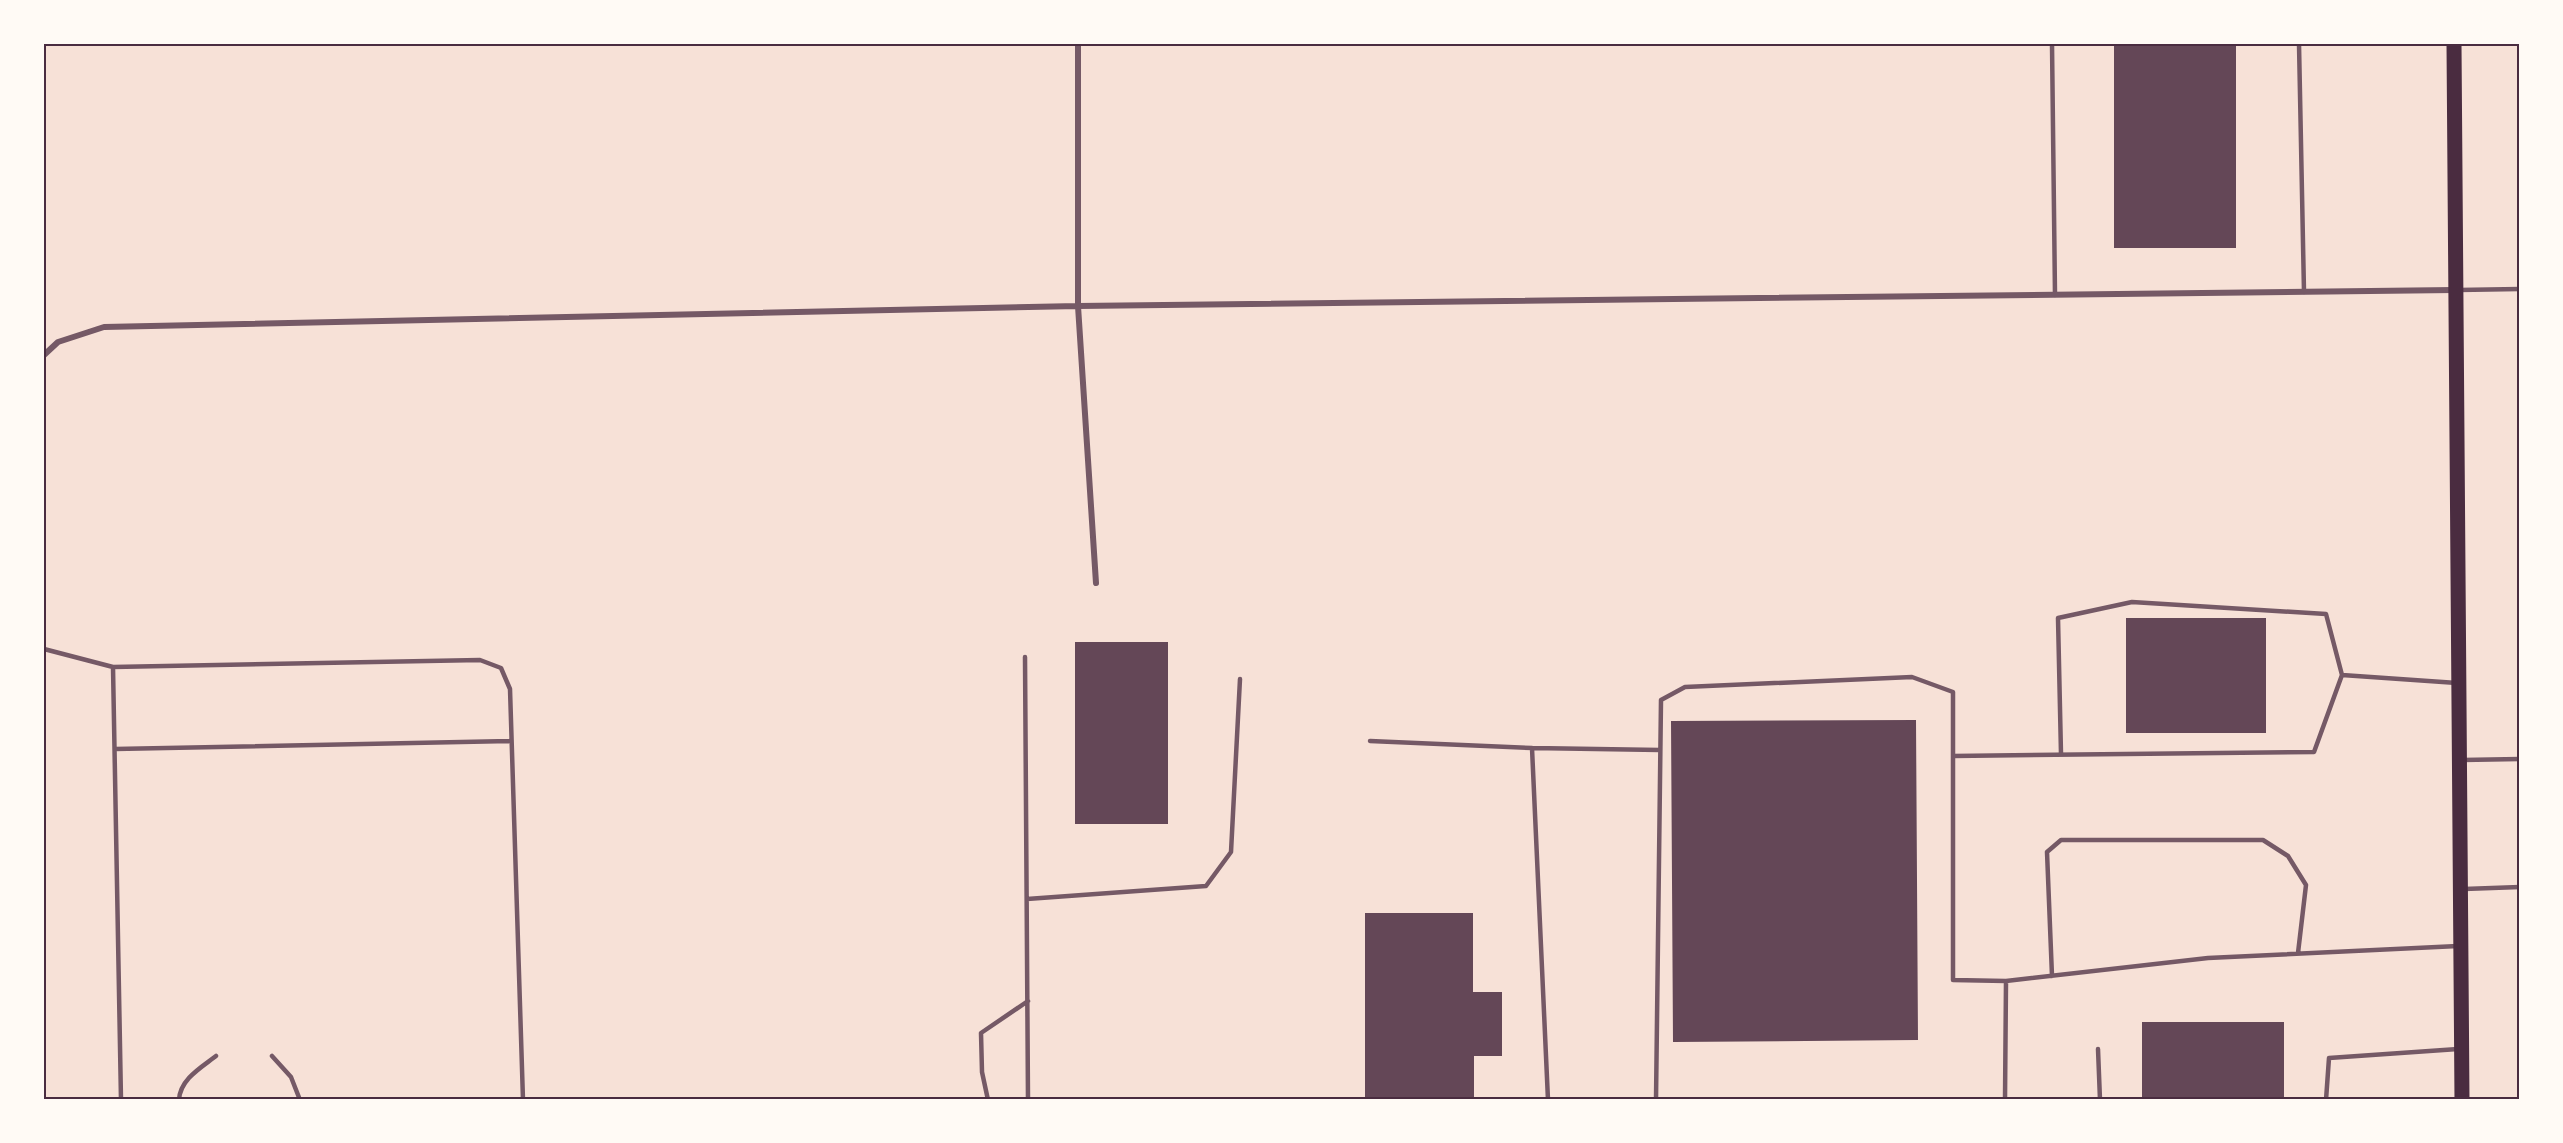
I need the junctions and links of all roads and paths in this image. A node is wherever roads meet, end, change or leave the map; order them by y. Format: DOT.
graph roads {
  1 [pos="1078,44"];
  2 [pos="2052,44"];
  3 [pos="2299,44"];
  4 [pos="2454,44"];
  5 [pos="2520,289"];
  6 [pos="2458,290"];
  7 [pos="2304,292"];
  8 [pos="2055,295"];
  9 [pos="1078,306"];
  10 [pos="44,356"];
  11 [pos="1096,583"];
  12 [pos="44,649"];
  13 [pos="1025,657"];
  14 [pos="113,668"];
  15 [pos="2342,675"];
  16 [pos="1240,679"];
  17 [pos="2460,683"];
  18 [pos="511,741"];
  19 [pos="1370,741"];
  20 [pos="1532,748"];
  21 [pos="115,749"];
  22 [pos="1660,750"];
  23 [pos="2061,754"];
  24 [pos="1953,756"];
  25 [pos="2520,759"];
  26 [pos="2460,760"];
  27 [pos="2520,887"];
  28 [pos="2461,889"];
  29 [pos="1027,899"];
  30 [pos="2461,945"];
  31 [pos="2298,953"];
  32 [pos="2052,976"];
  33 [pos="2006,981"];
  34 [pos="1028,1000"];
  35 [pos="2098,1048"];
  36 [pos="2462,1049"];
  37 [pos="216,1056"];
  38 [pos="272,1056"];
  39 [pos="122,1100"];
  40 [pos="179,1100"];
  41 [pos="300,1100"];
  42 [pos="523,1100"];
  43 [pos="988,1100"];
  44 [pos="1028,1100"];
  45 [pos="1548,1100"];
  46 [pos="1656,1100"];
  47 [pos="2005,1100"];
  48 [pos="2100,1100"];
  49 [pos="2326,1100"];
  50 [pos="2462,1100"];
  1 -- 9 [label="street"];
  2 -- 8 [label="lane"];
  3 -- 7 [label="lane"];
  4 -- 6 [label="main road"];
  5 -- 6 [label="lane"];
  6 -- 7 [label="street"];
  6 -- 17 [label="main road"];
  7 -- 8 [label="street"];
  8 -- 9 [label="street"];
  9 -- 10 [label="street"];
  9 -- 11 [label="street"];
  12 -- 14 [label="lane"];
  13 -- 29 [label="lane"];
  14 -- 18 [label="lane"];
  14 -- 21 [label="lane"];
  15 -- 17 [label="lane"];
  15 -- 23 [label="lane"];
  15 -- 23 [label="lane"];
  16 -- 29 [label="lane"];
  17 -- 26 [label="main road"];
  18 -- 21 [label="lane"];
  18 -- 42 [label="lane"];
  19 -- 20 [label="lane"];
  20 -- 22 [label="lane"];
  20 -- 45 [label="lane"];
  21 -- 39 [label="lane"];
  22 -- 24 [label="lane"];
  22 -- 46 [label="lane"];
  23 -- 24 [label="lane"];
  24 -- 33 [label="lane"];
  25 -- 26 [label="lane"];
  26 -- 28 [label="main road"];
  27 -- 28 [label="lane"];
  28 -- 30 [label="main road"];
  29 -- 34 [label="lane"];
  30 -- 31 [label="lane"];
  30 -- 36 [label="main road"];
  31 -- 32 [label="lane"];
  31 -- 32 [label="lane"];
  32 -- 33 [label="lane"];
  33 -- 47 [label="lane"];
  34 -- 43 [label="lane"];
  34 -- 44 [label="lane"];
  35 -- 48 [label="lane"];
  36 -- 49 [label="lane"];
  36 -- 50 [label="main road"];
  37 -- 40 [label="lane"];
  38 -- 41 [label="lane"];
}
